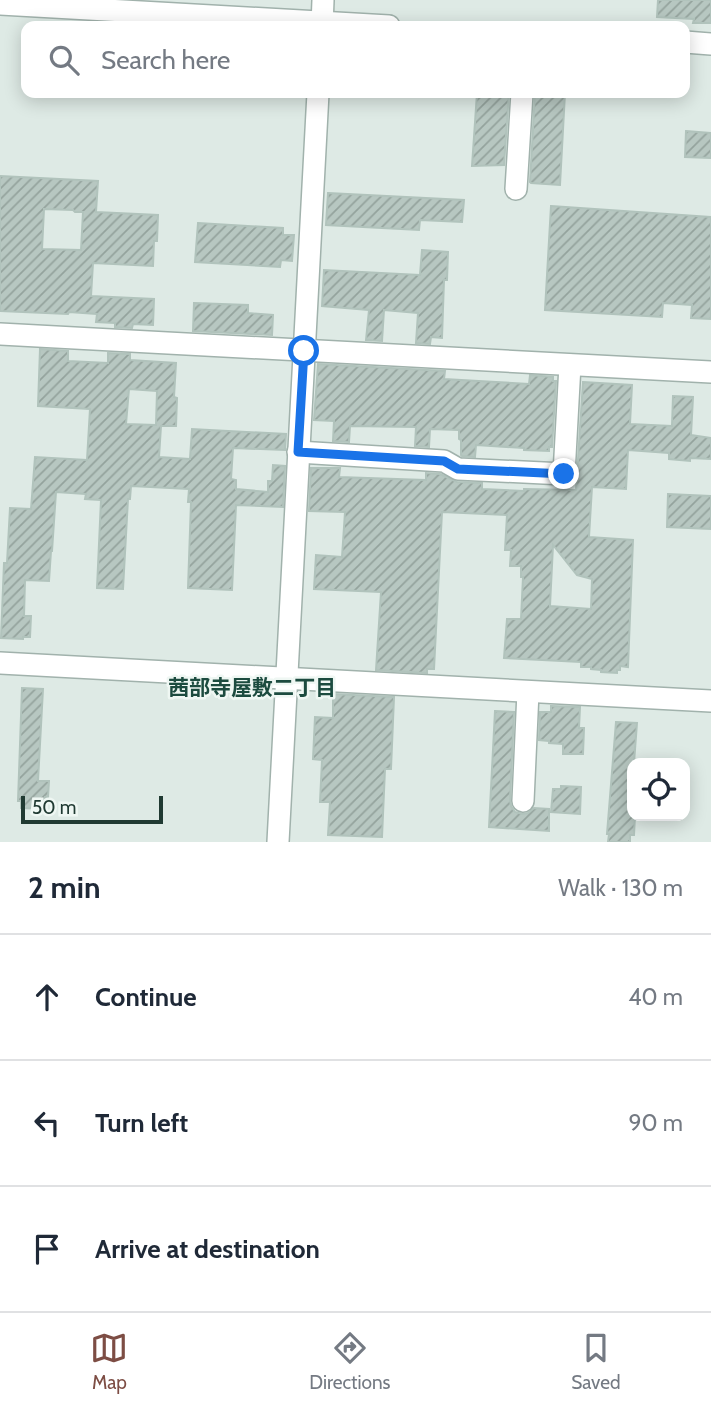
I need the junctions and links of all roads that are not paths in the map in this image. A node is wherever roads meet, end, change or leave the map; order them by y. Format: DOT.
graph roads {
  1 [pos="323,0"];
  2 [pos="0,5"];
  3 [pos="271,21"];
  4 [pos="322,21"];
  5 [pos="690,42"];
  6 [pos="711,44"];
  7 [pos="318,98"];
  8 [pos="522,98"];
  9 [pos="516,189"];
  10 [pos="0,334"];
  11 [pos="304,351"];
  12 [pos="570,365"];
  13 [pos="711,372"];
  14 [pos="298,452"];
  15 [pos="0,663"];
  16 [pos="286,678"];
  17 [pos="528,692"];
  18 [pos="711,701"];
  19 [pos="523,801"];
  20 [pos="278,842"];
  1 -- 4 [label="street"];
  2 -- 3 [label="street"];
  5 -- 6 [label="street"];
  7 -- 11 [label="street"];
  8 -- 9 [label="street"];
  10 -- 11 [label="street"];
  11 -- 12 [label="street"];
  11 -- 14 [label="street"];
  12 -- 13 [label="street"];
  12 -- 14 [label="street"];
  14 -- 16 [label="street"];
  15 -- 16 [label="street"];
  16 -- 17 [label="street"];
  16 -- 20 [label="street"];
  17 -- 18 [label="street"];
  17 -- 19 [label="street"];
}
